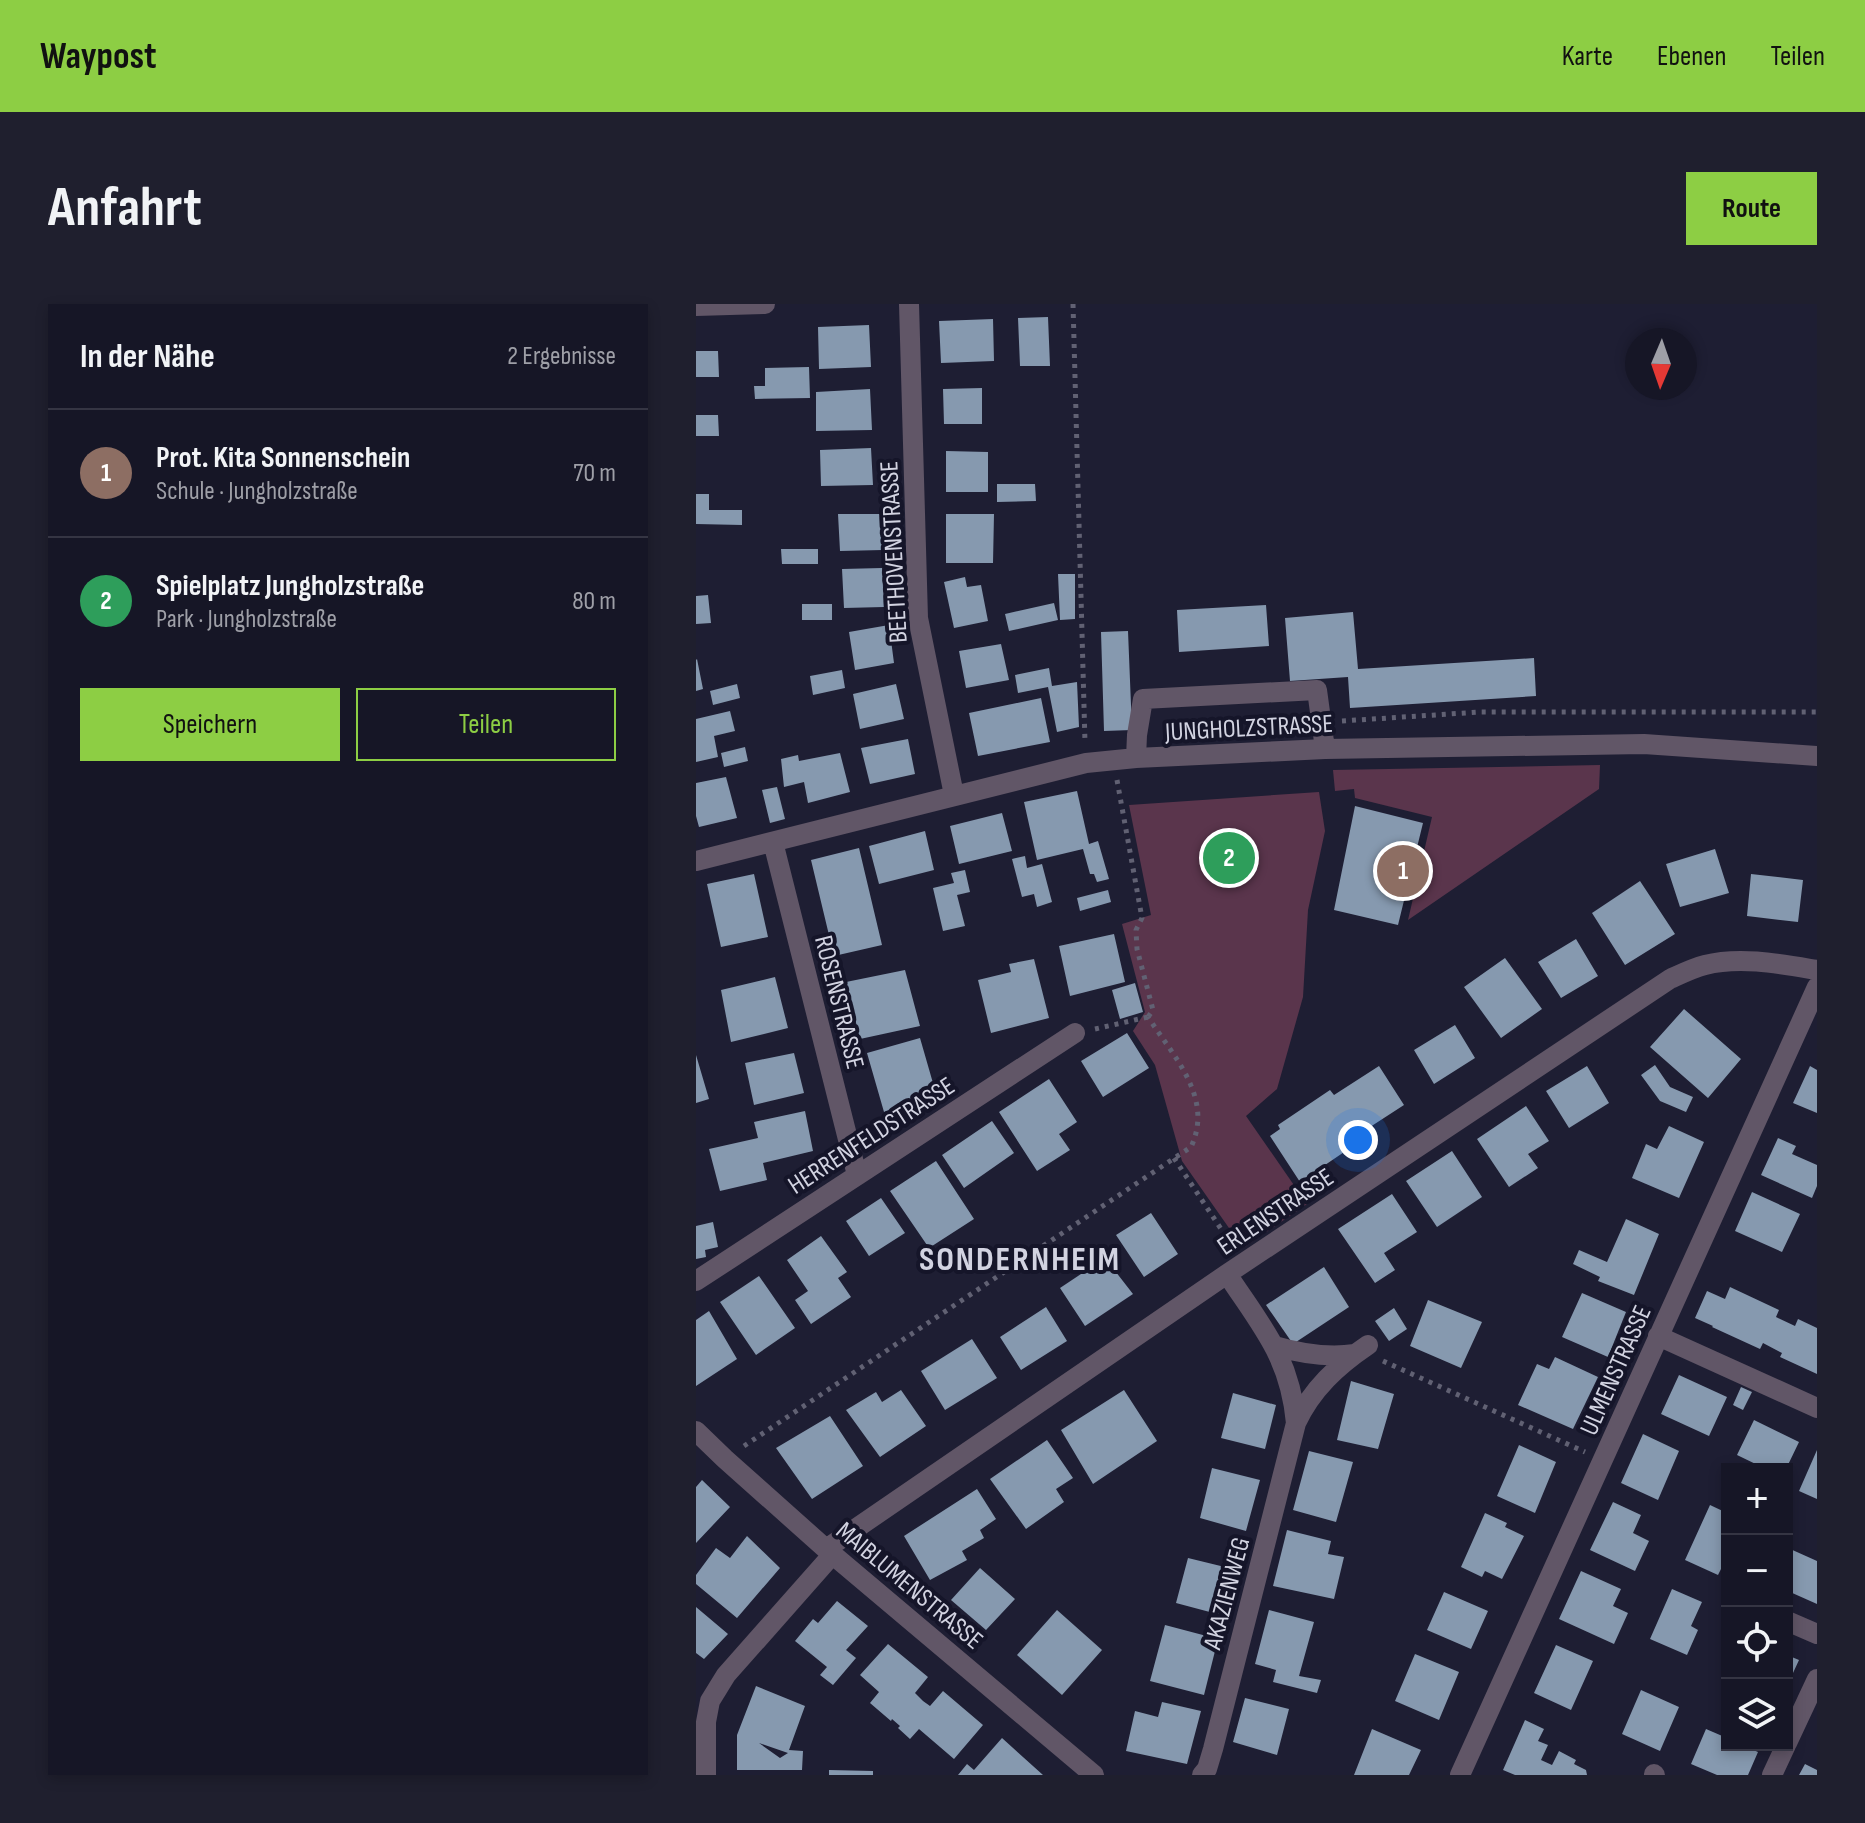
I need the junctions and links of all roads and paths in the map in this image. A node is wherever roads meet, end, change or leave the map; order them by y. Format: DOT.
graph roads {
  1 [pos="765,304"];
  2 [pos="909,304"];
  3 [pos="1073,304"];
  4 [pos="696,306"];
  5 [pos="1817,712"];
  6 [pos="1321,722"];
  7 [pos="1325,749"];
  8 [pos="1817,756"];
  9 [pos="1136,758"];
  10 [pos="1086,763"];
  11 [pos="954,795"];
  12 [pos="1121,802"];
  13 [pos="773,842"];
  14 [pos="696,861"];
  15 [pos="1817,970"];
  16 [pos="1817,987"];
  17 [pos="1148,1017"];
  18 [pos="1075,1033"];
  19 [pos="1174,1158"];
  20 [pos="857,1175"];
  21 [pos="1236,1269"];
  22 [pos="696,1281"];
  23 [pos="1658,1336"];
  24 [pos="1275,1346"];
  25 [pos="1361,1350"];
  26 [pos="1817,1408"];
  27 [pos="1296,1423"];
  28 [pos="696,1431"];
  29 [pos="725,1459"];
  30 [pos="1603,1460"];
  31 [pos="830,1551"];
  32 [pos="1793,1624"];
  33 [pos="1817,1634"];
  34 [pos="1817,1679"];
  35 [pos="1793,1731"];
  36 [pos="1784,1751"];
  37 [pos="706,1775"];
  38 [pos="1094,1775"];
  39 [pos="1202,1775"];
  40 [pos="1461,1775"];
  41 [pos="1772,1775"];
  1 -- 4 [label="street"];
  2 -- 11 [label="street, BEETHOVENSTRASSE"];
  3 -- 10 [label="path"];
  5 -- 6 [label="path"];
  6 -- 7 [label="street"];
  6 -- 9 [label="street"];
  7 -- 8 [label="street, JUNGHOLZSTRASSE"];
  7 -- 9 [label="street, JUNGHOLZSTRASSE"];
  9 -- 10 [label="street, JUNGHOLZSTRASSE"];
  10 -- 11 [label="street, JUNGHOLZSTRASSE"];
  11 -- 13 [label="street, JUNGHOLZSTRASSE"];
  12 -- 17 [label="path"];
  13 -- 14 [label="street, JUNGHOLZSTRASSE"];
  13 -- 20 [label="street, ROSENSTRASSE"];
  15 -- 21 [label="street, ERLENSTRASSE"];
  16 -- 23 [label="street, ULMENSTRASSE"];
  17 -- 18 [label="path"];
  17 -- 19 [label="path"];
  18 -- 20 [label="street, HERRENFELDSTRASSE"];
  19 -- 21 [label="path"];
  19 -- 29 [label="path"];
  20 -- 22 [label="street, HERRENFELDSTRASSE"];
  21 -- 24 [label="street, AKAZIENWEG"];
  21 -- 31 [label="street, ERLENSTRASSE"];
  23 -- 26 [label="street"];
  23 -- 30 [label="street, ULMENSTRASSE"];
  24 -- 25 [label="street"];
  24 -- 27 [label="street, AKAZIENWEG"];
  25 -- 27 [label="street, AKAZIENWEG"];
  25 -- 30 [label="path"];
  27 -- 39 [label="street, AKAZIENWEG"];
  28 -- 29 [label="street, MAIBLUMENSTRASSE"];
  29 -- 31 [label="street, MAIBLUMENSTRASSE"];
  30 -- 40 [label="street, ULMENSTRASSE"];
  31 -- 37 [label="street, ERLENSTRASSE"];
  31 -- 38 [label="street, MAIBLUMENSTRASSE"];
  32 -- 33 [label="street"];
  34 -- 35 [label="street"];
  36 -- 41 [label="street"];
}
